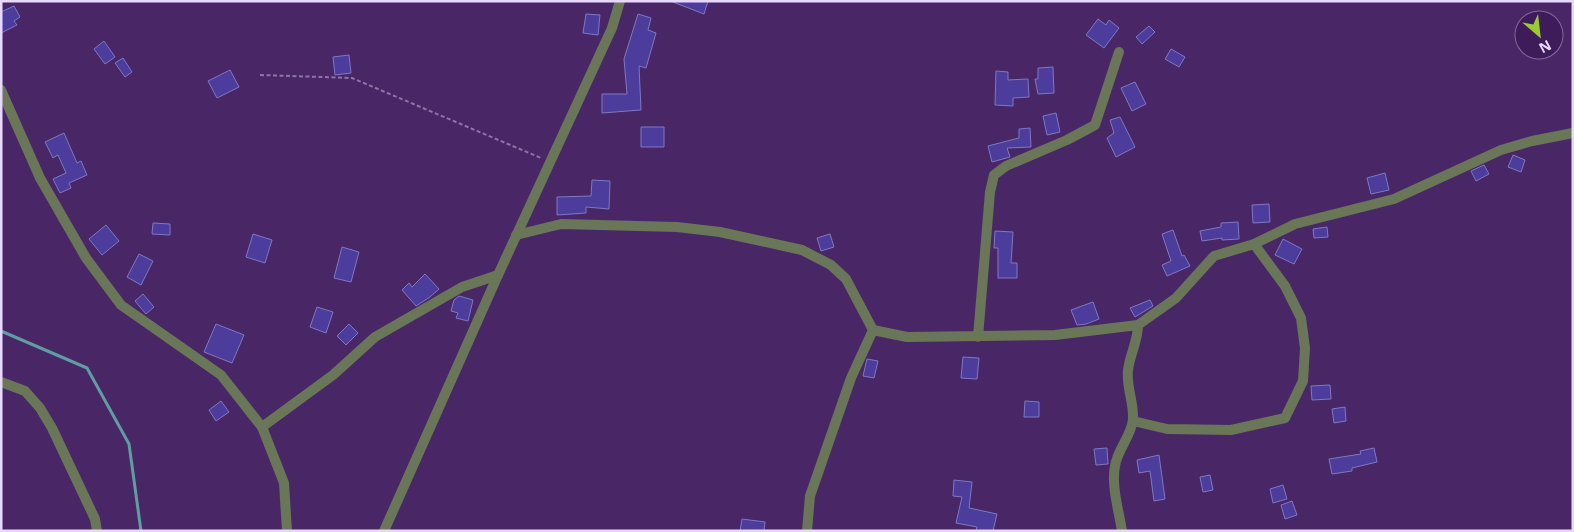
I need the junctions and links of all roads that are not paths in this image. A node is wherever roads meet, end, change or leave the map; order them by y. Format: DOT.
graph roads {
  1 [pos="620,1"];
  2 [pos="1119,52"];
  3 [pos="1,90"];
  4 [pos="1573,133"];
  5 [pos="516,235"];
  6 [pos="1254,244"];
  7 [pos="498,275"];
  8 [pos="1138,325"];
  9 [pos="873,330"];
  10 [pos="978,336"];
  11 [pos="1,382"];
  12 [pos="1133,421"];
  13 [pos="262,427"];
  14 [pos="97,531"];
  15 [pos="287,531"];
  16 [pos="384,531"];
  17 [pos="807,531"];
  18 [pos="1122,531"];
  1 -- 5 [label="street"];
  2 -- 10 [label="street"];
  3 -- 13 [label="street"];
  4 -- 6 [label="street"];
  5 -- 7 [label="street"];
  5 -- 9 [label="street"];
  6 -- 8 [label="street"];
  6 -- 12 [label="street"];
  7 -- 13 [label="street"];
  7 -- 16 [label="street"];
  8 -- 10 [label="street"];
  8 -- 12 [label="street"];
  9 -- 10 [label="street"];
  9 -- 17 [label="street"];
  11 -- 14 [label="street"];
  12 -- 18 [label="street"];
  13 -- 15 [label="street"];
}
